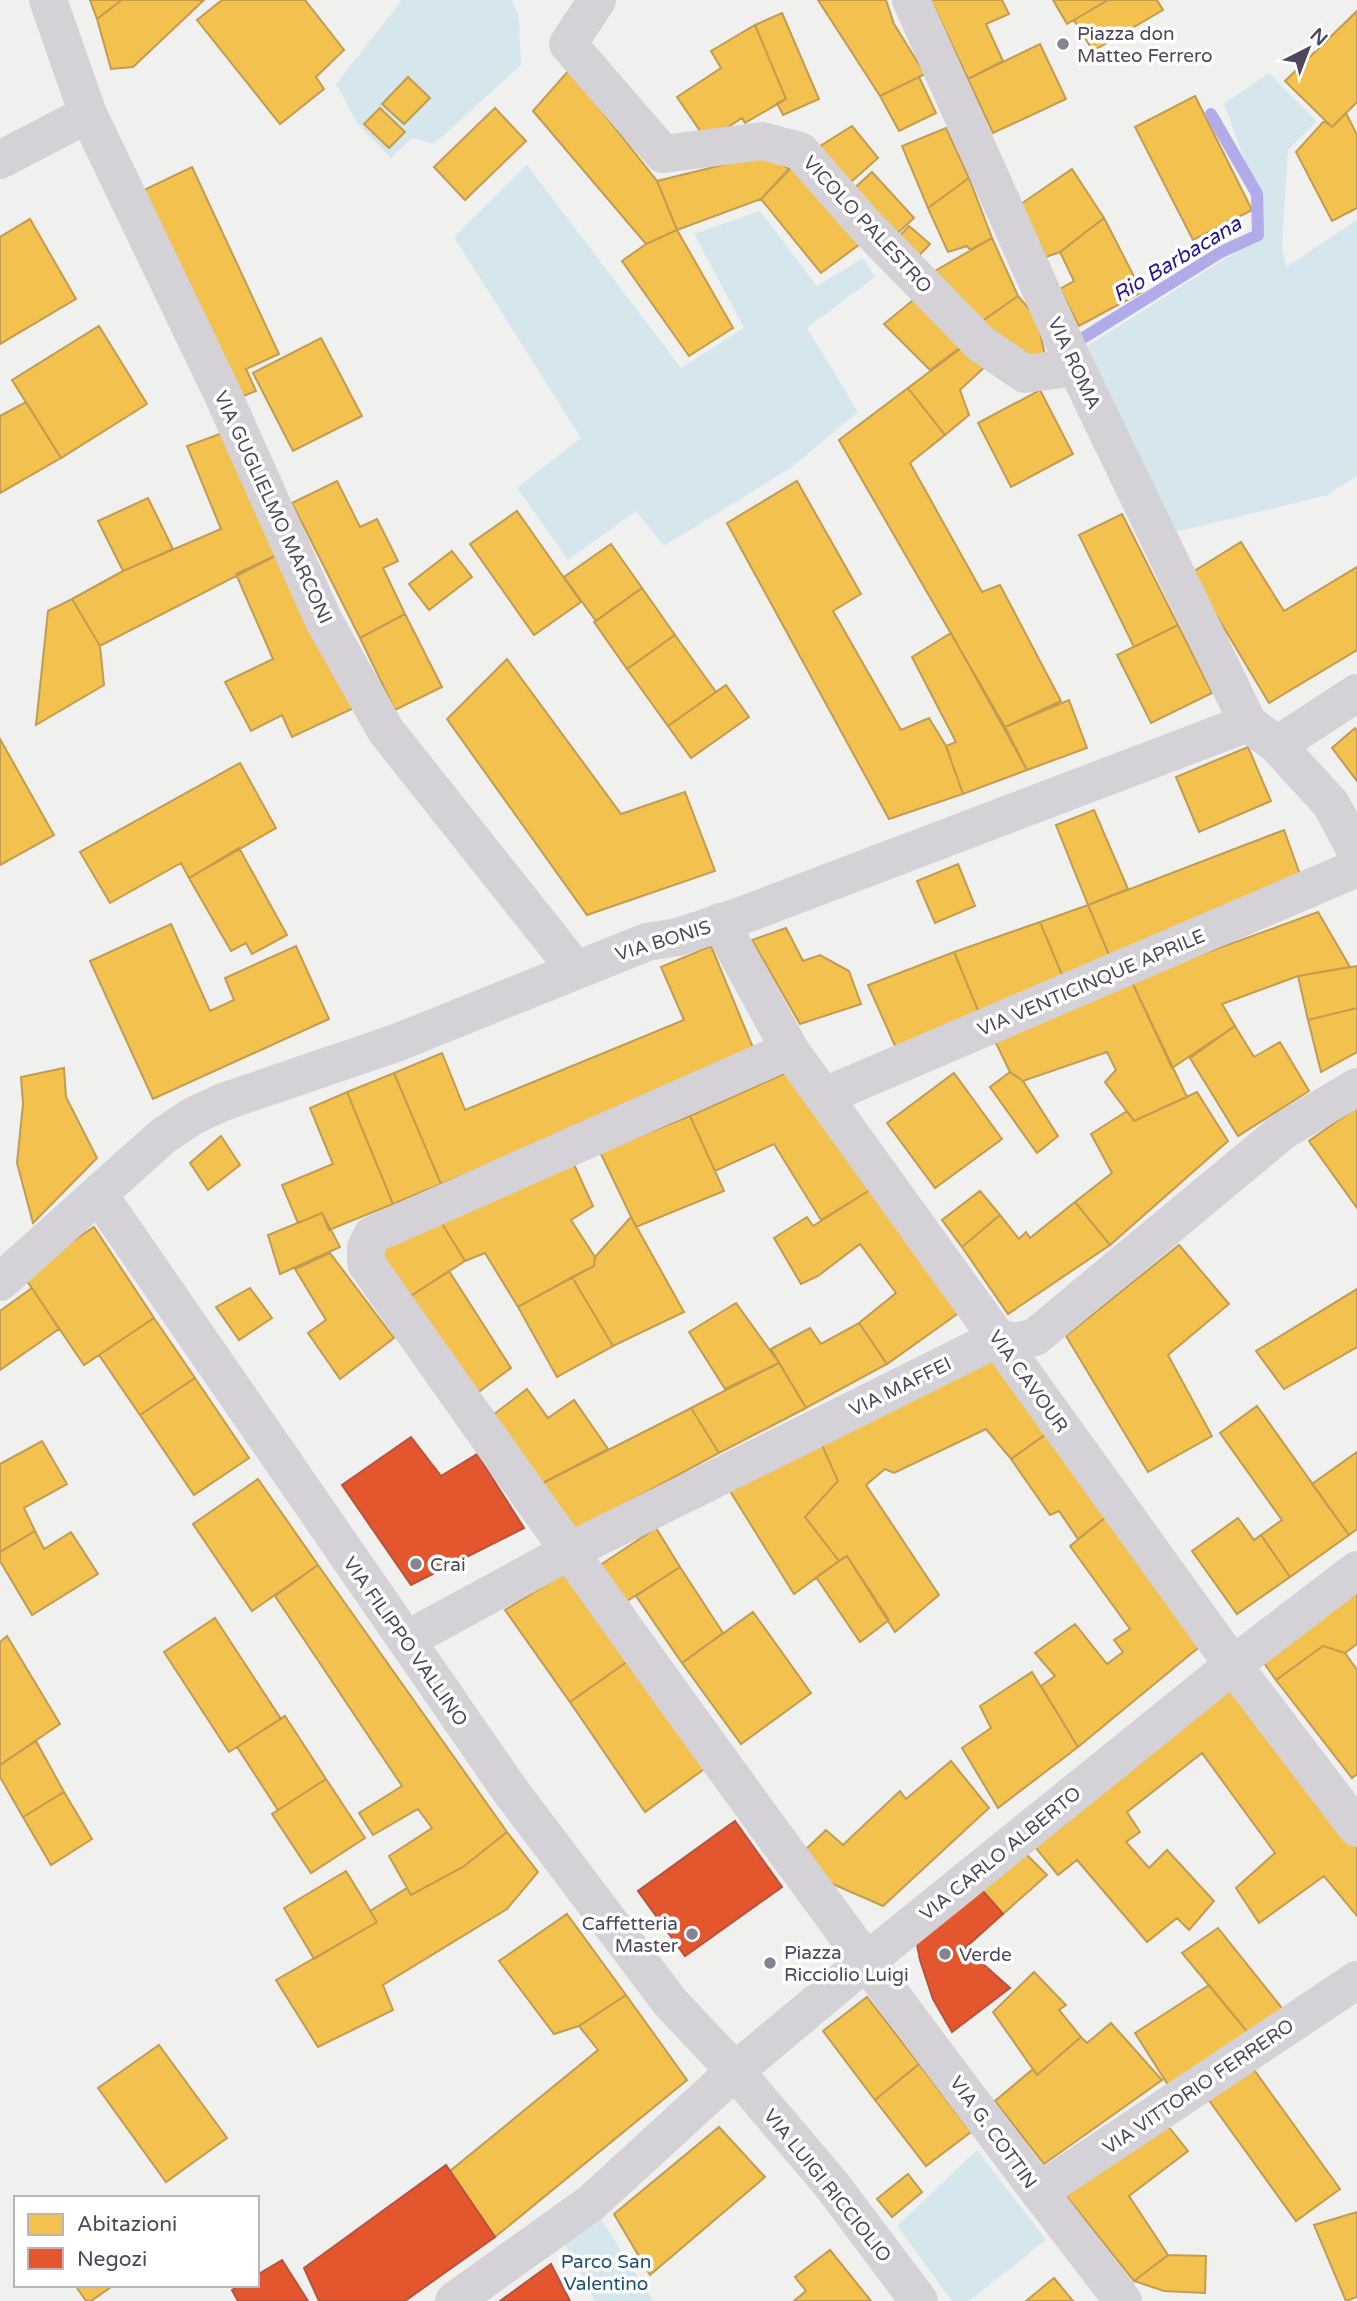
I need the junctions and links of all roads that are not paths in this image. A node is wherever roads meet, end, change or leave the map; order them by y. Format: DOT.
graph roads {
  1 [pos="48,0"];
  2 [pos="597,0"];
  3 [pos="911,0"];
  4 [pos="88,114"];
  5 [pos="0,160"];
  6 [pos="1076,367"];
  7 [pos="1357,693"];
  8 [pos="1262,734"];
  9 [pos="1357,853"];
  10 [pos="1357,868"];
  11 [pos="720,922"];
  12 [pos="576,970"];
  13 [pos="790,1050"];
  14 [pos="1357,1087"];
  15 [pos="825,1096"];
  16 [pos="99,1195"];
  17 [pos="0,1282"];
  18 [pos="998,1338"];
  19 [pos="568,1552"];
  20 [pos="1357,1570"];
  21 [pos="406,1640"];
  22 [pos="1233,1665"];
  23 [pos="1357,1828"];
  24 [pos="868,1960"];
  25 [pos="1357,1980"];
  26 [pos="735,2071"];
  27 [pos="1039,2192"];
  28 [pos="454,2301"];
  29 [pos="919,2301"];
  30 [pos="1124,2301"];
  1 -- 4 [label="street, VIA GUGLIELMO MARCONI"];
  2 -- 6 [label="street, VICOLO PALESTRO"];
  3 -- 6 [label="street, VIA ROMA"];
  4 -- 5 [label="street"];
  4 -- 12 [label="street, VIA GUGLIELMO MARCONI"];
  6 -- 8 [label="street, VIA ROMA"];
  7 -- 8 [label="street, VIA BONIS"];
  8 -- 9 [label="street"];
  8 -- 11 [label="street, VIA BONIS"];
  10 -- 15 [label="street, VIA VENTICINQUE APRILE"];
  11 -- 12 [label="street, VIA BONIS"];
  11 -- 13 [label="street, VIA CAVOUR"];
  12 -- 16 [label="street, VIA BONIS"];
  13 -- 15 [label="street, VIA CAVOUR"];
  13 -- 19 [label="street, VIA G. COTTIN"];
  14 -- 18 [label="street, VIA MAFFEI"];
  15 -- 18 [label="street, VIA CAVOUR"];
  16 -- 17 [label="street, VIA BONIS"];
  16 -- 21 [label="street, VIA FILIPPO VALLINO"];
  18 -- 19 [label="street, VIA MAFFEI"];
  18 -- 22 [label="street, VIA CAVOUR"];
  19 -- 21 [label="street, VIA MAFFEI"];
  19 -- 24 [label="street, VIA G. COTTIN"];
  20 -- 22 [label="street, VIA CARLO ALBERTO"];
  21 -- 26 [label="street, VIA FILIPPO VALLINO"];
  22 -- 23 [label="street, VIA CAVOUR"];
  22 -- 24 [label="street, VIA CARLO ALBERTO"];
  24 -- 26 [label="street, VIA CARLO ALBERTO"];
  24 -- 27 [label="street, VIA G. COTTIN"];
  25 -- 27 [label="street, VIA VITTORIO FERRERO"];
  26 -- 28 [label="street, VIA CARLO ALBERTO"];
  26 -- 29 [label="street, VIA LUIGI RICCIOLIO"];
  27 -- 30 [label="street, VIA G. COTTIN"];
}
